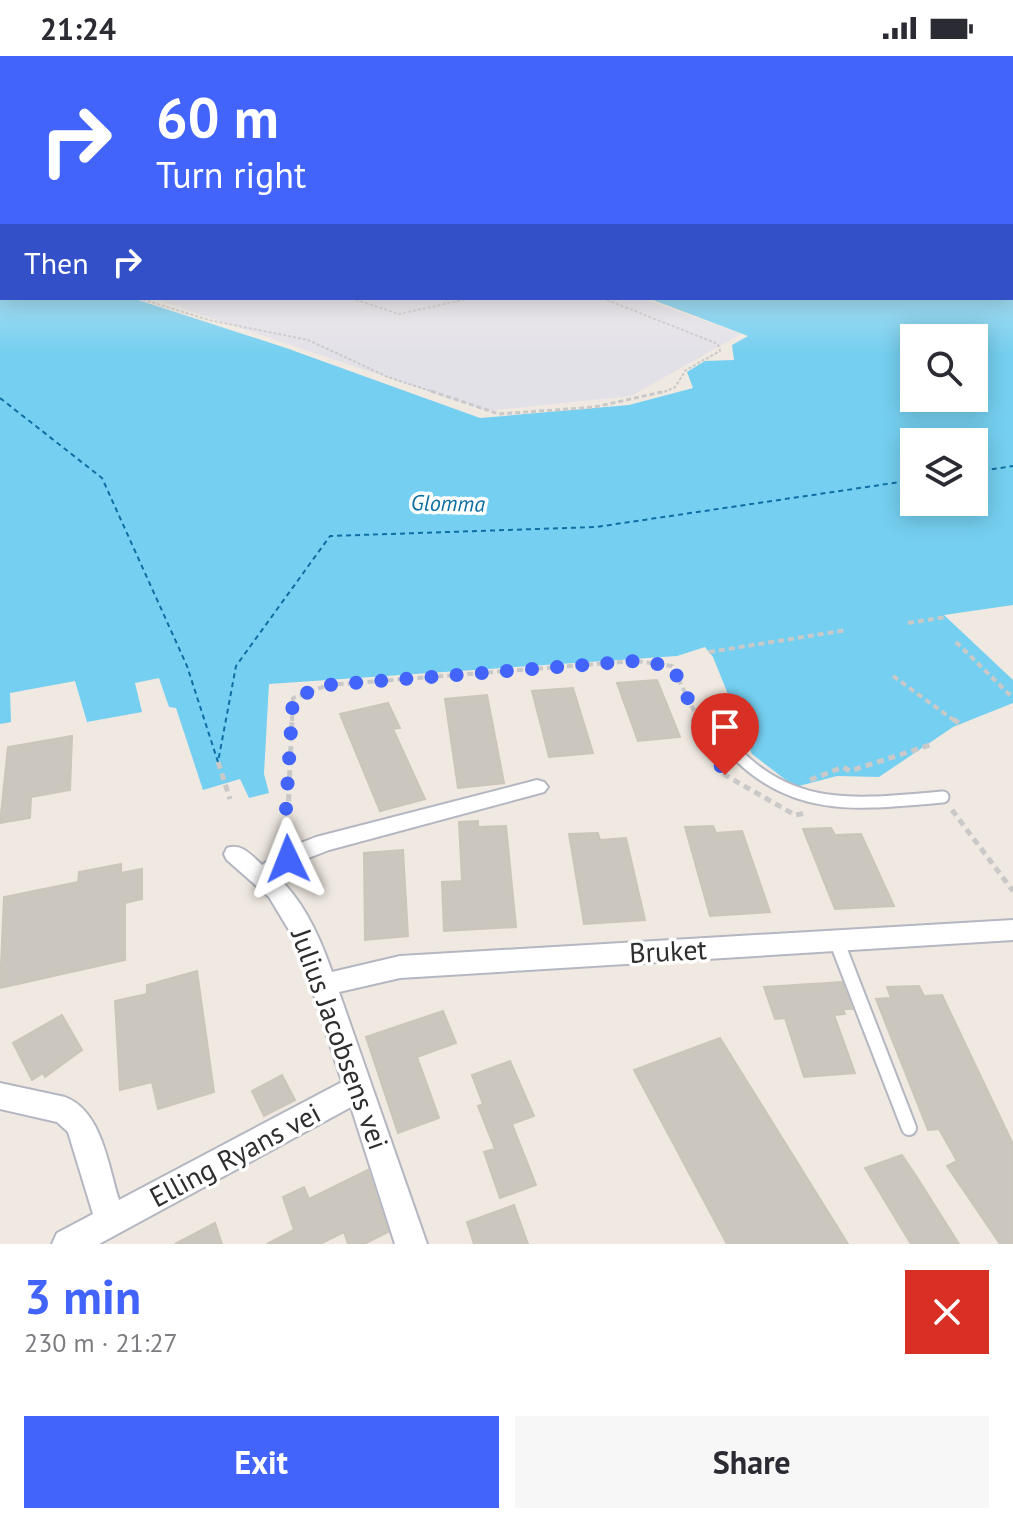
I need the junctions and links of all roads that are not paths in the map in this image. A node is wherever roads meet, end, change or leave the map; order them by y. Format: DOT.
graph roads {
  1 [pos="739,756"];
  2 [pos="537,787"];
  3 [pos="943,797"];
  4 [pos="235,854"];
  5 [pos="261,877"];
  6 [pos="1013,930"];
  7 [pos="836,941"];
  8 [pos="325,985"];
  9 [pos="360,1087"];
  10 [pos="0,1096"];
  11 [pos="909,1128"];
  12 [pos="110,1221"];
  13 [pos="68,1244"];
  14 [pos="411,1244"];
  1 -- 3 [label="lane"];
  2 -- 5 [label="street"];
  4 -- 5 [label="street, Julius Jacobsens vei"];
  5 -- 8 [label="street, Julius Jacobsens vei"];
  6 -- 7 [label="street, Bruket"];
  7 -- 8 [label="street, Bruket"];
  7 -- 11 [label="lane"];
  8 -- 9 [label="street, Julius Jacobsens vei"];
  9 -- 12 [label="street, Elling Ryans vei"];
  9 -- 14 [label="street, Julius Jacobsens vei"];
  10 -- 12 [label="street"];
  12 -- 13 [label="street, Elling Ryans vei"];
}
